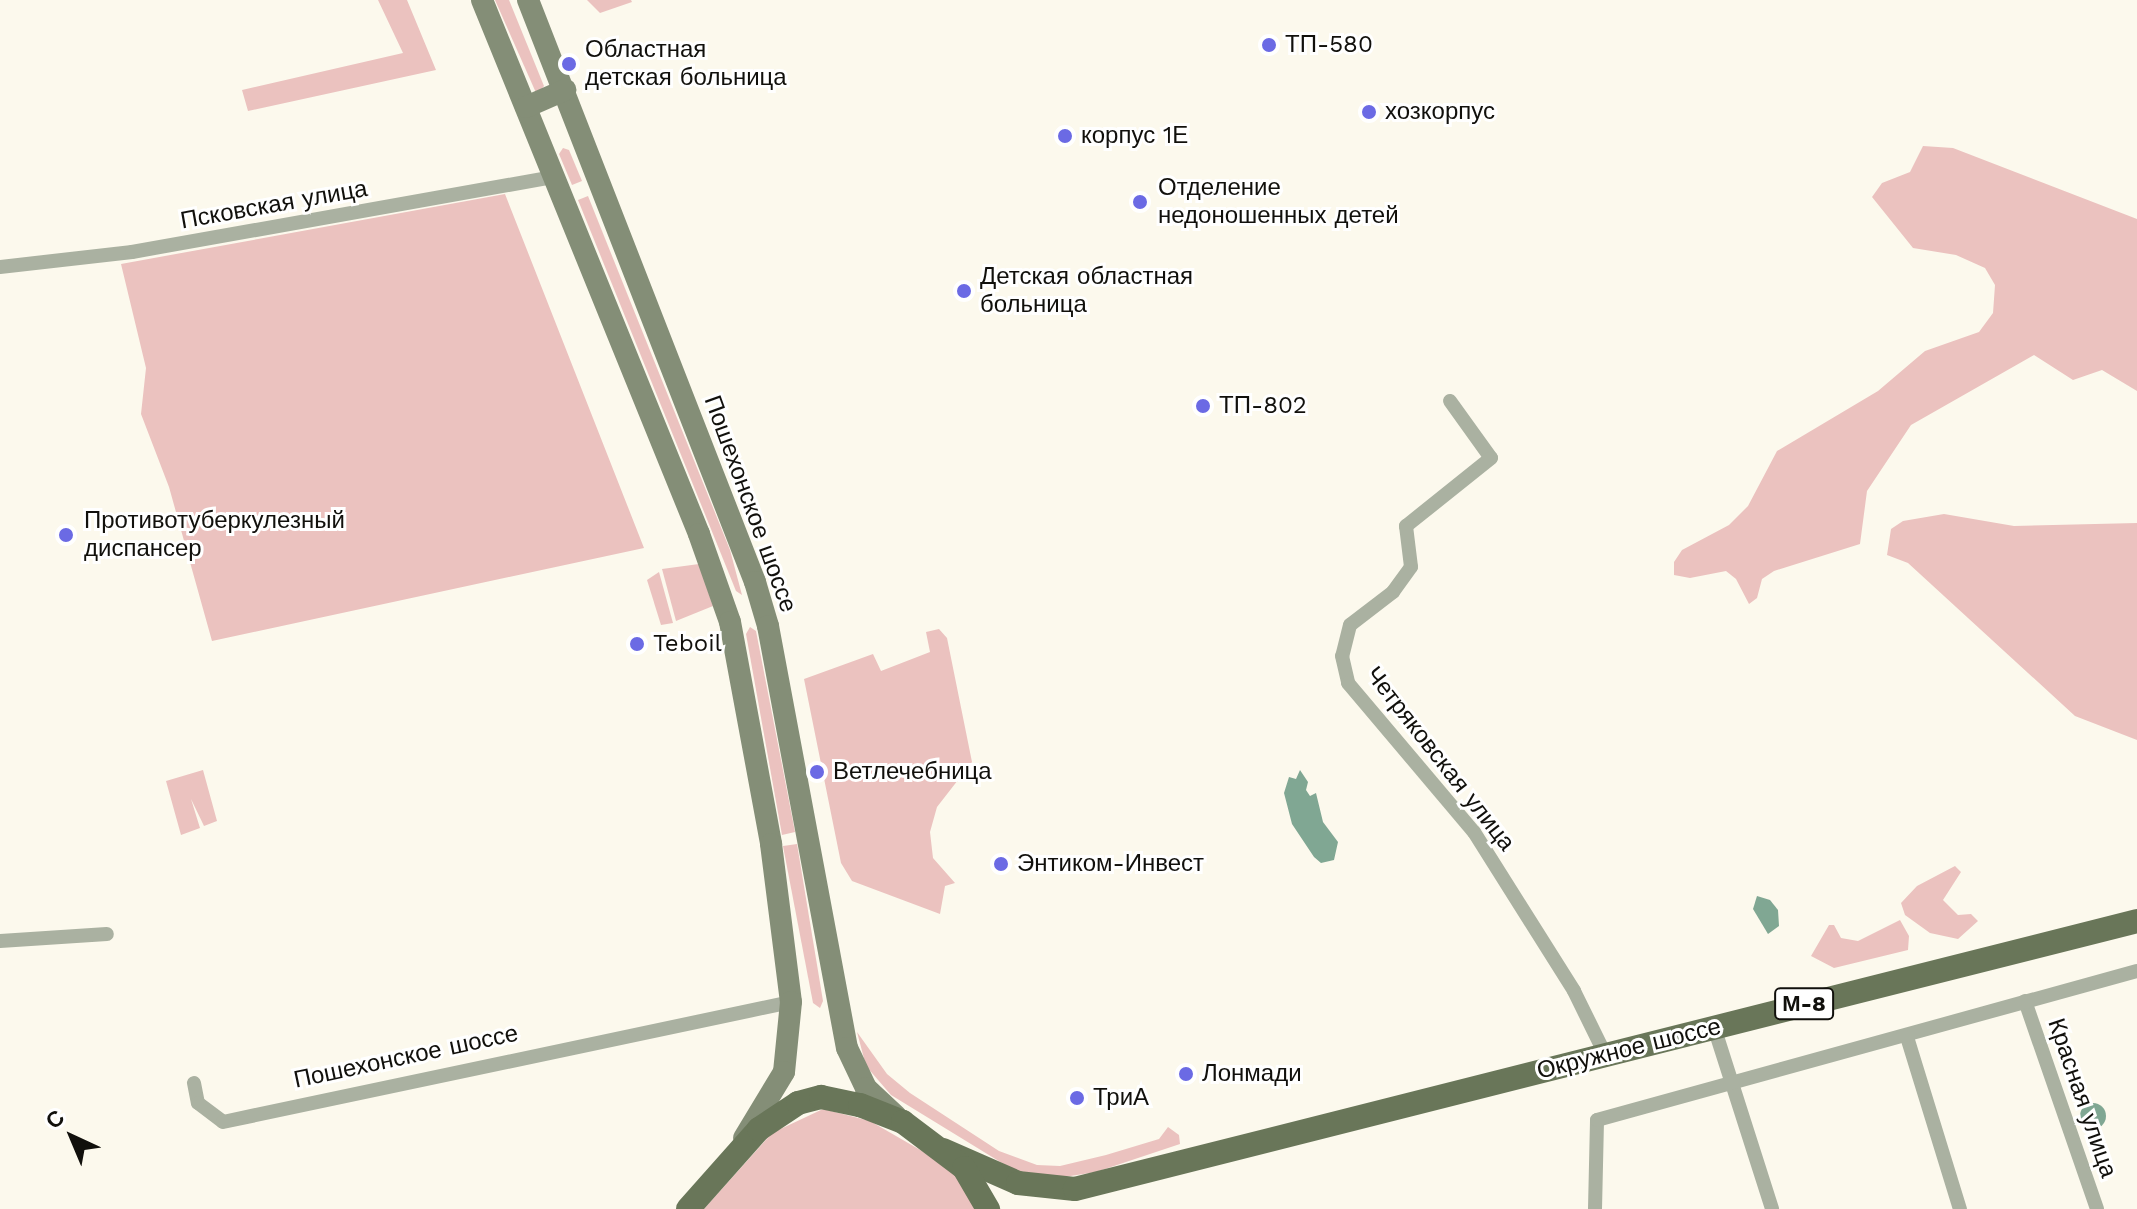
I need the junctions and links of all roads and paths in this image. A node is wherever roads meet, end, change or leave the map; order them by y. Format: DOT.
graph roads {
  1 [pos="482,0"];
  2 [pos="528,0"];
  3 [pos="565,90"];
  4 [pos="526,107"];
  5 [pos="555,177"];
  6 [pos="0,267"];
  7 [pos="1450,401"];
  8 [pos="764,610"];
  9 [pos="730,622"];
  10 [pos="2137,921"];
  11 [pos="107,934"];
  12 [pos="0,941"];
  13 [pos="2137,971"];
  14 [pos="2025,1001"];
  15 [pos="791,1002"];
  16 [pos="1714,1027"];
  17 [pos="1907,1037"];
  18 [pos="1605,1054"];
  19 [pos="194,1083"];
  20 [pos="1735,1086"];
  21 [pos="903,1122"];
  22 [pos="943,1150"];
  23 [pos="735,1152"];
  24 [pos="1122,1180"];
  25 [pos="688,1209"];
  26 [pos="988,1209"];
  27 [pos="1065,1209"];
  28 [pos="1595,1209"];
  29 [pos="1772,1209"];
  30 [pos="1960,1209"];
  31 [pos="2097,1209"];
  1 -- 4 [label="main road"];
  2 -- 3 [label="main road, Пошехонское шоссе"];
  3 -- 4 [label="main road"];
  3 -- 8 [label="main road, Пошехонское шоссе"];
  4 -- 5 [label="main road"];
  5 -- 6 [label="street, Псковская улица"];
  5 -- 9 [label="main road"];
  7 -- 18 [label="street, Четряковская улица"];
  8 -- 9 [label="main road"];
  8 -- 21 [label="main road, Пошехонское шоссе"];
  9 -- 15 [label="main road"];
  10 -- 16 [label="main road, Окружное шоссе / М-8"];
  11 -- 12 [label="street"];
  13 -- 14 [label="street"];
  14 -- 17 [label="street"];
  14 -- 31 [label="street, Красная улица"];
  15 -- 19 [label="street, Пошехонское шоссе"];
  15 -- 23 [label="main road"];
  16 -- 18 [label="main road, Окружное шоссе / М-8"];
  16 -- 20 [label="street"];
  17 -- 20 [label="street"];
  17 -- 30 [label="street"];
  18 -- 24 [label="main road, Окружное шоссе / М-8"];
  20 -- 28 [label="street"];
  20 -- 29 [label="street"];
  21 -- 22 [label="main road, Окружное шоссе"];
  21 -- 23 [label="main road, Окружное шоссе"];
  22 -- 24 [label="main road, Окружное шоссе"];
  22 -- 26 [label="main road, Окружное шоссе"];
  23 -- 25 [label="main road, Окружное шоссе"];
  24 -- 27 [label="main road, Окружное шоссе"];
}
